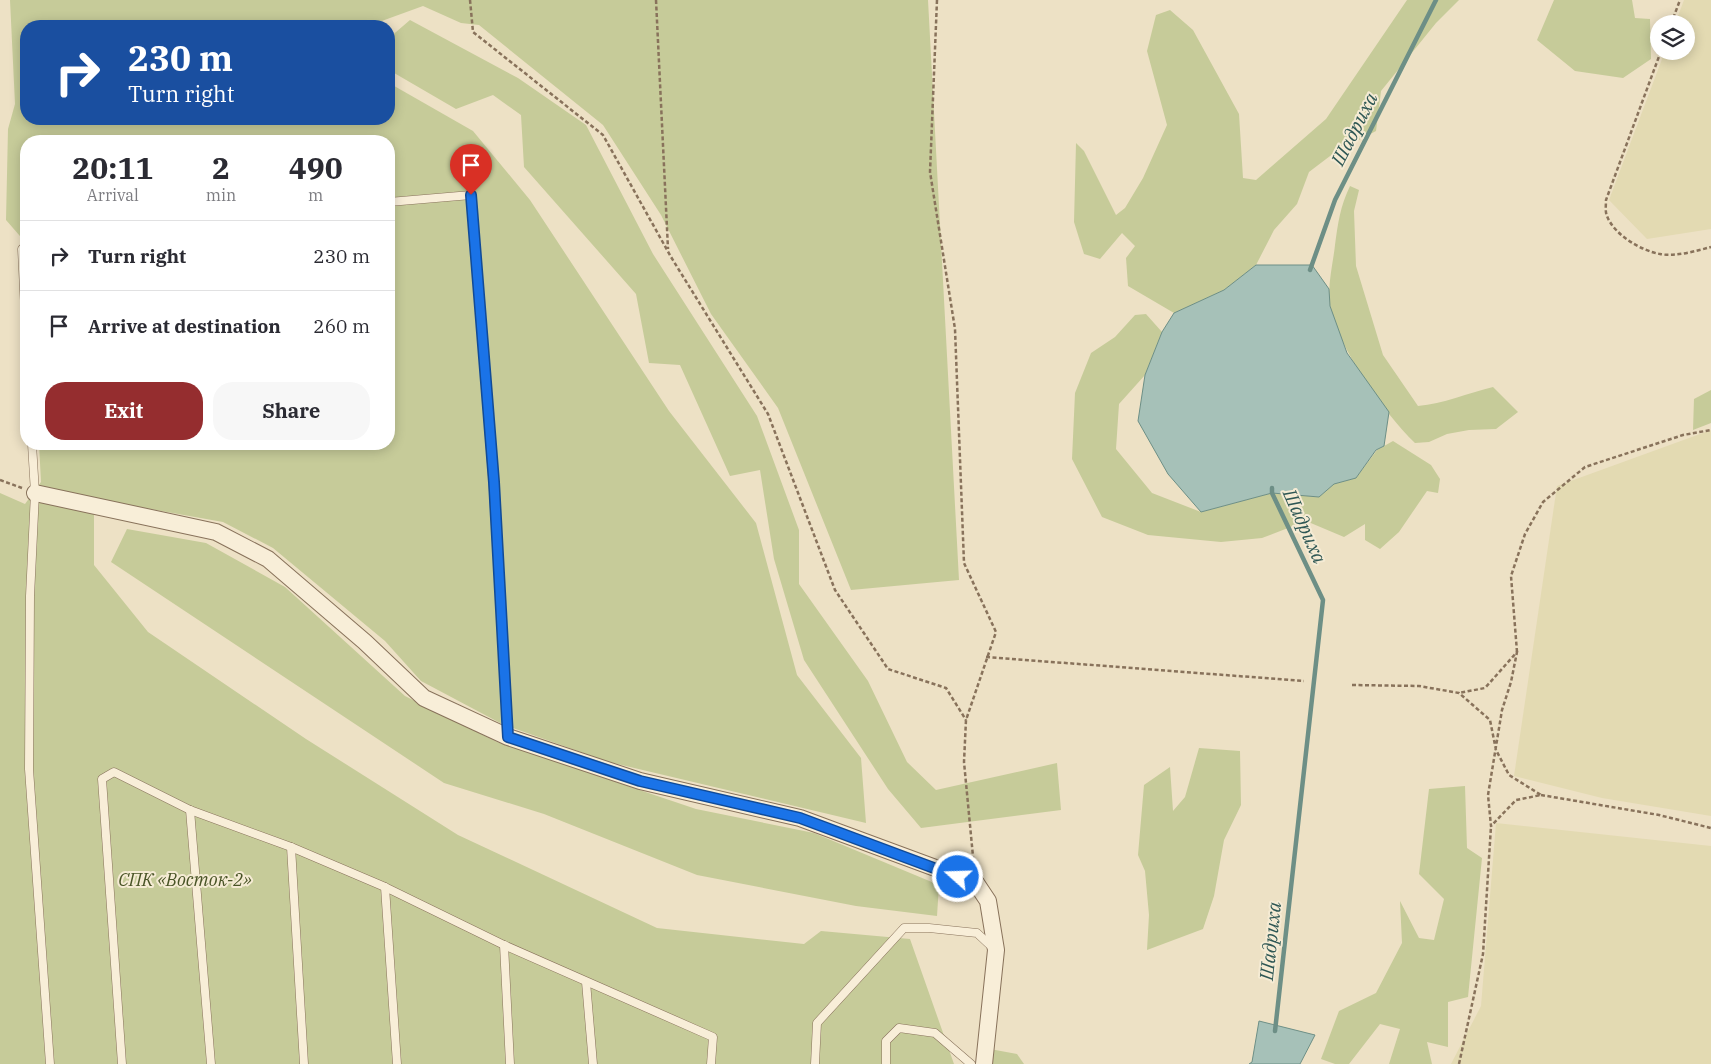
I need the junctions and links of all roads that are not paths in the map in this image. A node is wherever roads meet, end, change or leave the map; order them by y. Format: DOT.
graph roads {
  1 [pos="395,201"];
  2 [pos="32,450"];
  3 [pos="35,493"];
  4 [pos="508,737"];
  5 [pos="190,810"];
  6 [pos="291,847"];
  7 [pos="385,887"];
  8 [pos="504,945"];
  9 [pos="996,950"];
  10 [pos="586,982"];
  11 [pos="50,1064"];
  12 [pos="122,1064"];
  13 [pos="211,1064"];
  14 [pos="304,1064"];
  15 [pos="397,1064"];
  16 [pos="510,1064"];
  17 [pos="593,1064"];
  18 [pos="711,1064"];
  19 [pos="815,1064"];
  20 [pos="886,1064"];
  21 [pos="970,1064"];
  22 [pos="984,1064"];
  1 -- 4 [label="lane"];
  2 -- 3 [label="lane"];
  3 -- 4 [label="street"];
  3 -- 11 [label="lane"];
  4 -- 9 [label="street"];
  5 -- 6 [label="lane"];
  5 -- 12 [label="lane"];
  5 -- 13 [label="lane"];
  6 -- 7 [label="lane"];
  6 -- 14 [label="lane"];
  7 -- 8 [label="lane"];
  7 -- 15 [label="lane"];
  8 -- 10 [label="lane"];
  8 -- 16 [label="lane"];
  9 -- 19 [label="lane"];
  9 -- 22 [label="street"];
  10 -- 17 [label="lane"];
  10 -- 18 [label="lane"];
  20 -- 21 [label="lane"];
}
